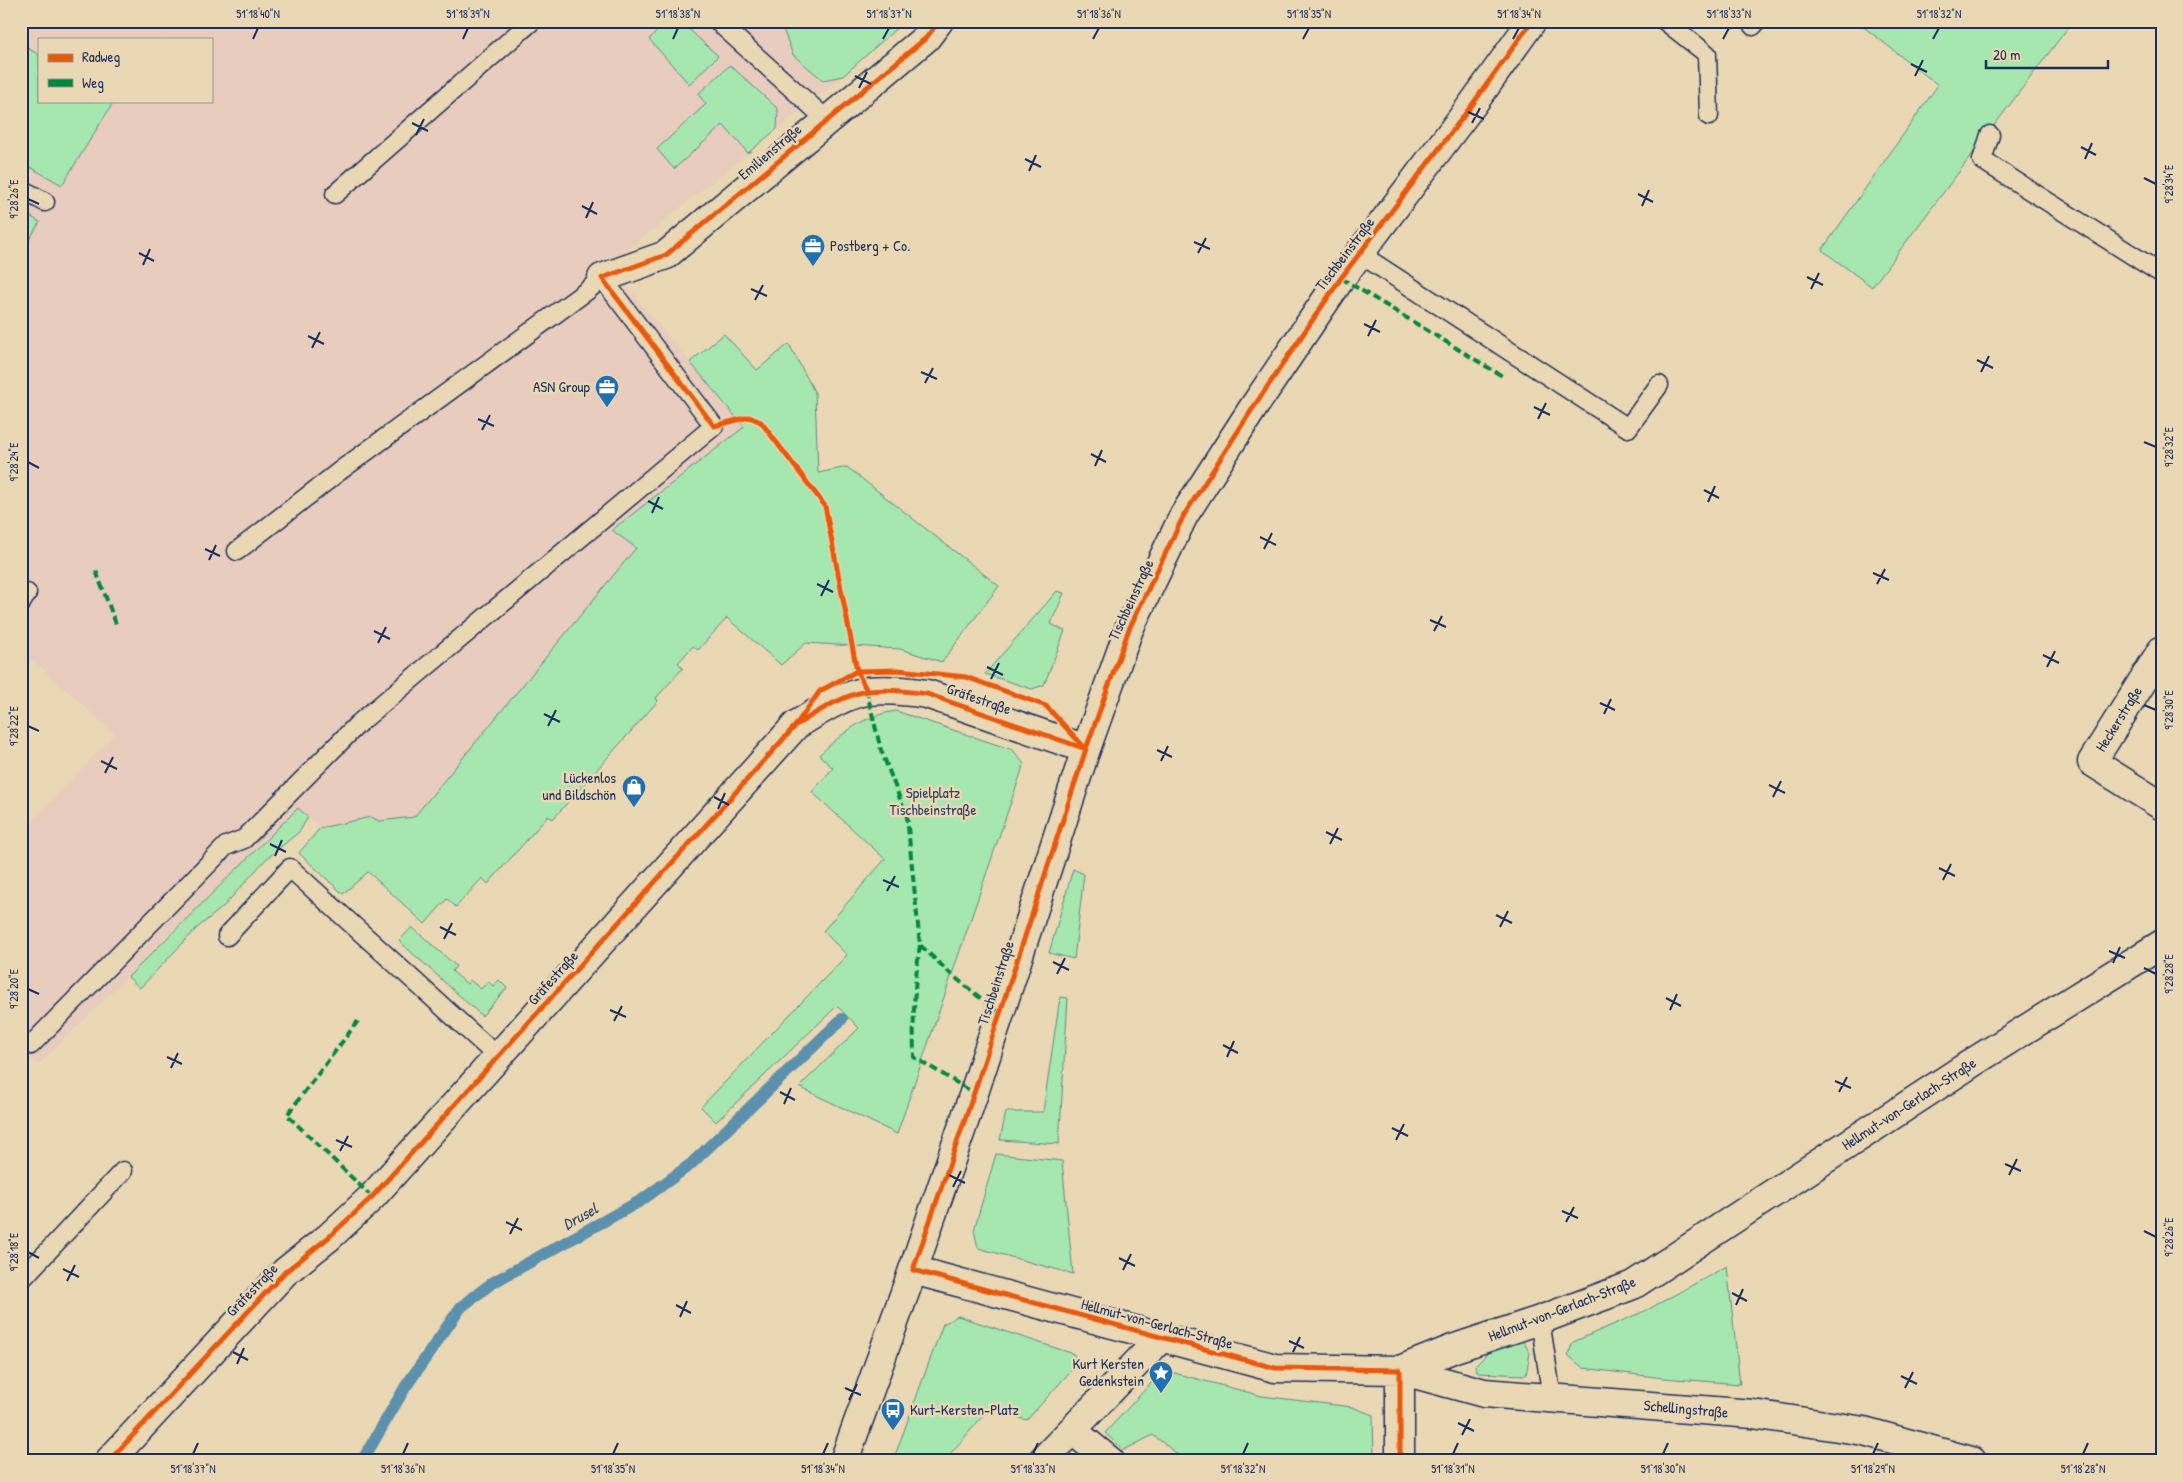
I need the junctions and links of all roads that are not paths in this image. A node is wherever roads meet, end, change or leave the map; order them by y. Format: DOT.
graph roads {
  1 [pos="532,21"];
  2 [pos="717,21"];
  3 [pos="938,21"];
  4 [pos="1532,21"];
  5 [pos="1665,21"];
  6 [pos="1710,116"];
  7 [pos="827,120"];
  8 [pos="1990,135"];
  9 [pos="21,189"];
  10 [pos="335,194"];
  11 [pos="45,202"];
  12 [pos="1360,254"];
  13 [pos="2162,274"];
  14 [pos="602,278"];
  15 [pos="1659,385"];
  16 [pos="237,551"];
  17 [pos="2162,650"];
  18 [pos="1086,749"];
  19 [pos="2162,806"];
  20 [pos="227,936"];
  21 [pos="2162,944"];
  22 [pos="21,1040"];
  23 [pos="498,1057"];
  24 [pos="123,1171"];
  25 [pos="913,1270"];
  26 [pos="21,1280"];
  27 [pos="1540,1320"];
  28 [pos="1160,1338"];
  29 [pos="1400,1370"];
  30 [pos="1552,1398"];
  31 [pos="1073,1431"];
  32 [pos="109,1461"];
  33 [pos="844,1461"];
  34 [pos="1042,1461"];
  35 [pos="1110,1461"];
  36 [pos="1400,1461"];
  37 [pos="1972,1461"];
  1 -- 10 [label="lane"];
  2 -- 7 [label="lane"];
  3 -- 7 [label="street, Emilienstraße"];
  4 -- 12 [label="street, Tischbeinstraße"];
  5 -- 6 [label="lane"];
  7 -- 14 [label="street, Emilienstraße"];
  8 -- 13 [label="lane"];
  9 -- 11 [label="lane"];
  12 -- 15 [label="lane"];
  12 -- 18 [label="street, Tischbeinstraße"];
  14 -- 16 [label="lane"];
  14 -- 22 [label="lane"];
  17 -- 19 [label="street, Heckerstraße"];
  18 -- 23 [label="street, Gräfestraße"];
  18 -- 25 [label="street, Tischbeinstraße"];
  20 -- 23 [label="lane"];
  21 -- 27 [label="street, Hellmut-von-Gerlach-Straße"];
  23 -- 32 [label="street, Gräfestraße"];
  24 -- 26 [label="lane"];
  25 -- 28 [label="street, Hellmut-von-Gerlach-Straße"];
  25 -- 33 [label="street, Tischbeinstraße"];
  27 -- 29 [label="street, Hellmut-von-Gerlach-Straße"];
  27 -- 30 [label="lane"];
  28 -- 29 [label="street, Hellmut-von-Gerlach-Straße"];
  28 -- 31 [label="street"];
  29 -- 30 [label="street, Schellingstraße"];
  29 -- 36 [label="street"];
  30 -- 37 [label="street, Schellingstraße"];
  31 -- 34 [label="street"];
  31 -- 35 [label="street"];
}
